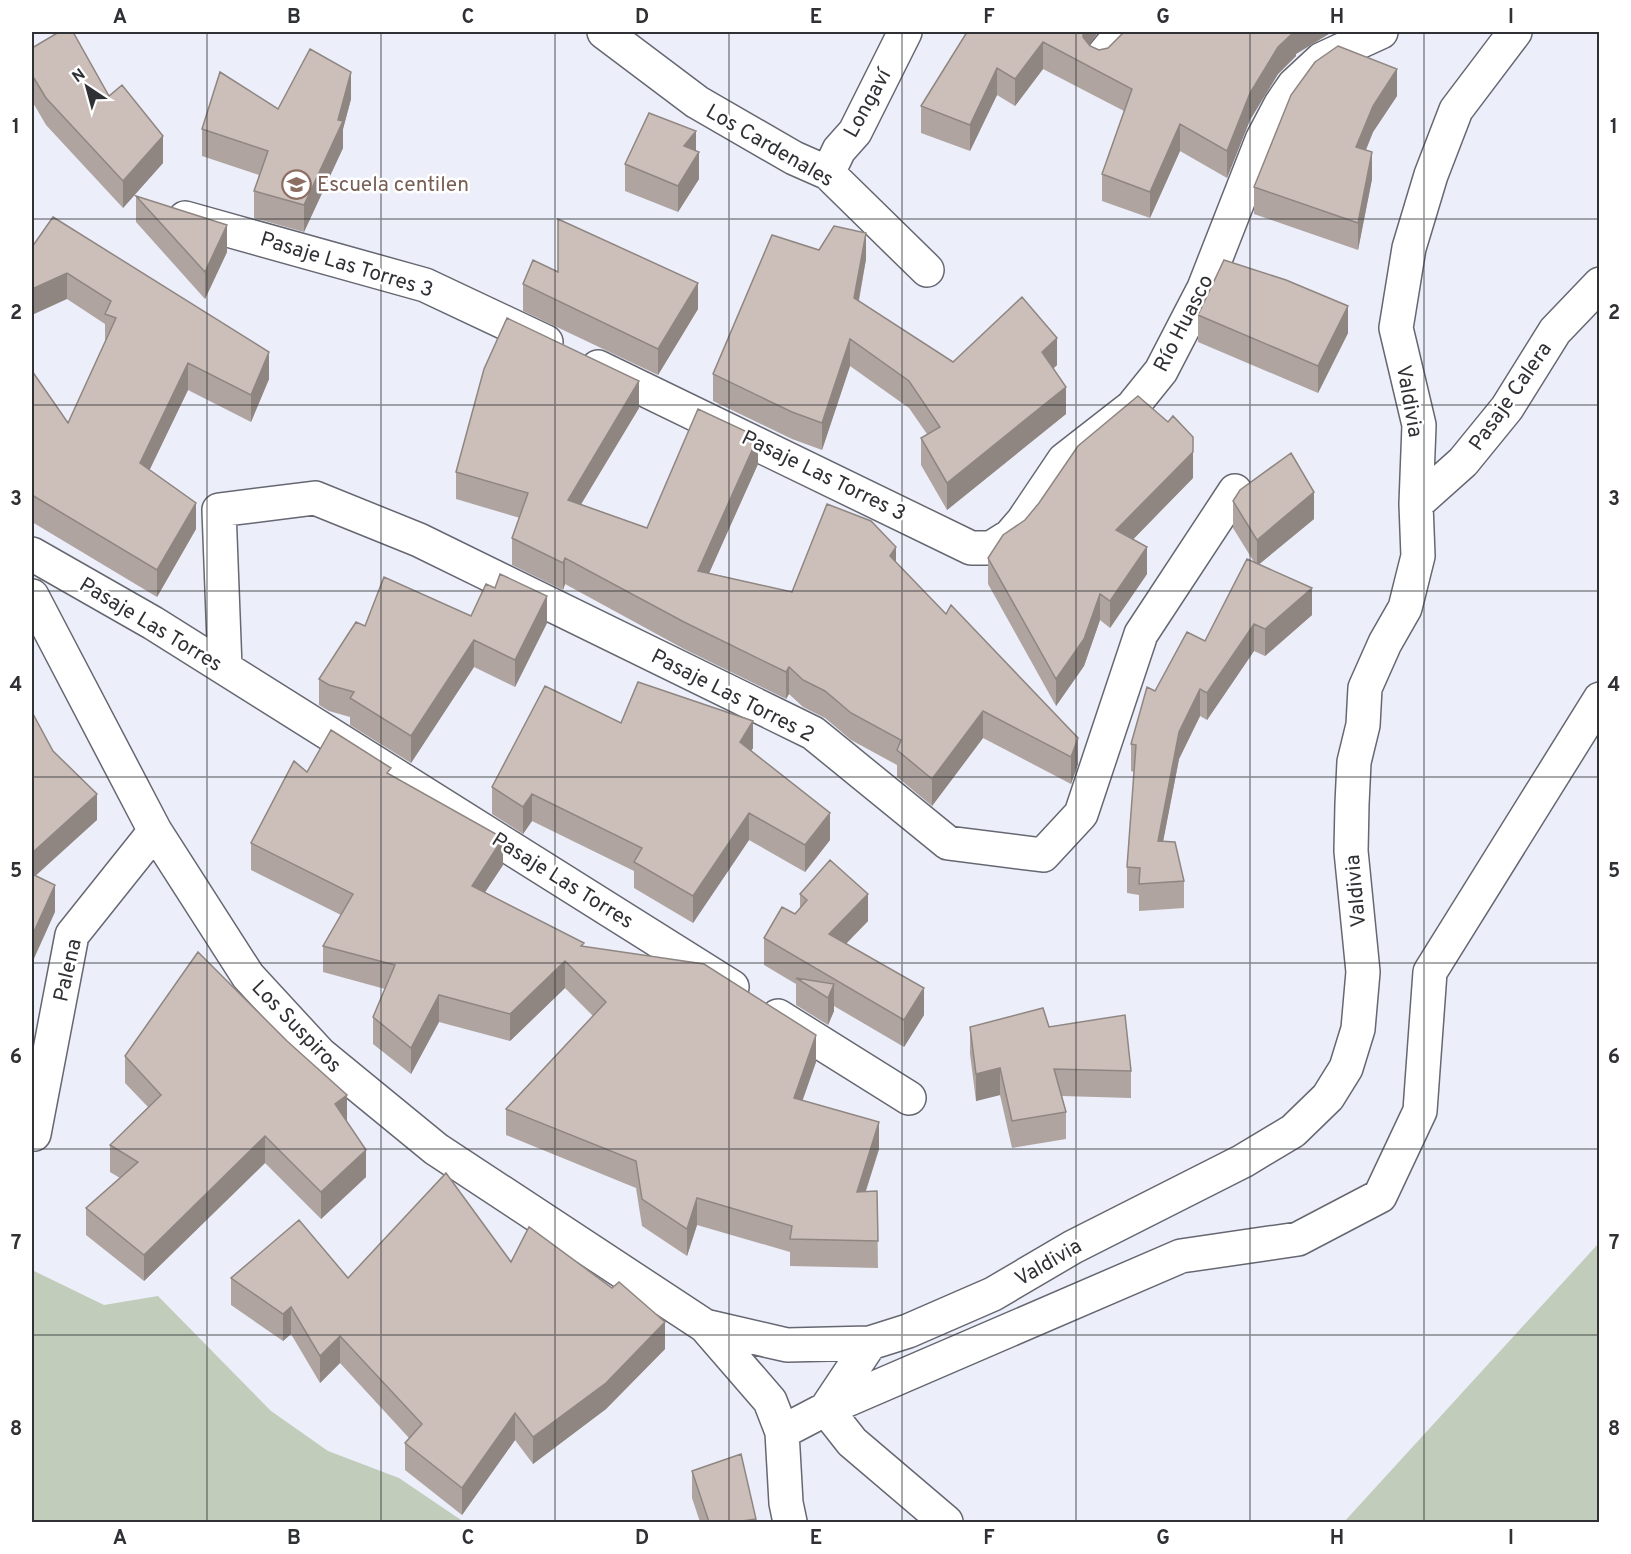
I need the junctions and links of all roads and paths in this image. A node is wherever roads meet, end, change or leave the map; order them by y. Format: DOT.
graph roads {
  1 [pos="604,32"];
  2 [pos="905,32"];
  3 [pos="1122,32"];
  4 [pos="1381,32"];
  5 [pos="1515,32"];
  6 [pos="1101,58"];
  7 [pos="828,173"];
  8 [pos="158,211"];
  9 [pos="927,270"];
  10 [pos="1599,284"];
  11 [pos="1235,491"];
  12 [pos="1416,504"];
  13 [pos="931,526"];
  14 [pos="32,554"];
  15 [pos="32,596"];
  16 [pos="225,668"];
  17 [pos="1599,699"];
  18 [pos="154,831"];
  19 [pos="909,1098"];
  20 [pos="34,1134"];
  21 [pos="705,1326"];
  22 [pos="870,1343"];
  23 [pos="826,1409"];
  24 [pos="782,1432"];
  25 [pos="790,1522"];
  26 [pos="946,1522"];
  1 -- 7 [label="street, Los Cardenales"];
  2 -- 7 [label="street, Longaví"];
  3 -- 6 [label="street"];
  4 -- 13 [label="street, Río Huasco"];
  5 -- 12 [label="street, Valdivia"];
  7 -- 9 [label="street, Los Cardenales"];
  8 -- 13 [label="street, Pasaje Las Torres 3"];
  10 -- 12 [label="street, Pasaje Calera"];
  11 -- 16 [label="street, Pasaje Las Torres 2"];
  12 -- 22 [label="street, Valdivia"];
  14 -- 16 [label="street, Pasaje Las Torres"];
  15 -- 18 [label="street, Los Suspiros"];
  16 -- 19 [label="street, Pasaje Las Torres"];
  17 -- 23 [label="street"];
  18 -- 20 [label="street, Palena"];
  18 -- 21 [label="street, Los Suspiros"];
  21 -- 22 [label="street, Valdivia"];
  21 -- 24 [label="street"];
  22 -- 23 [label="street"];
  23 -- 24 [label="street"];
  23 -- 26 [label="street"];
  24 -- 25 [label="street"];
}
